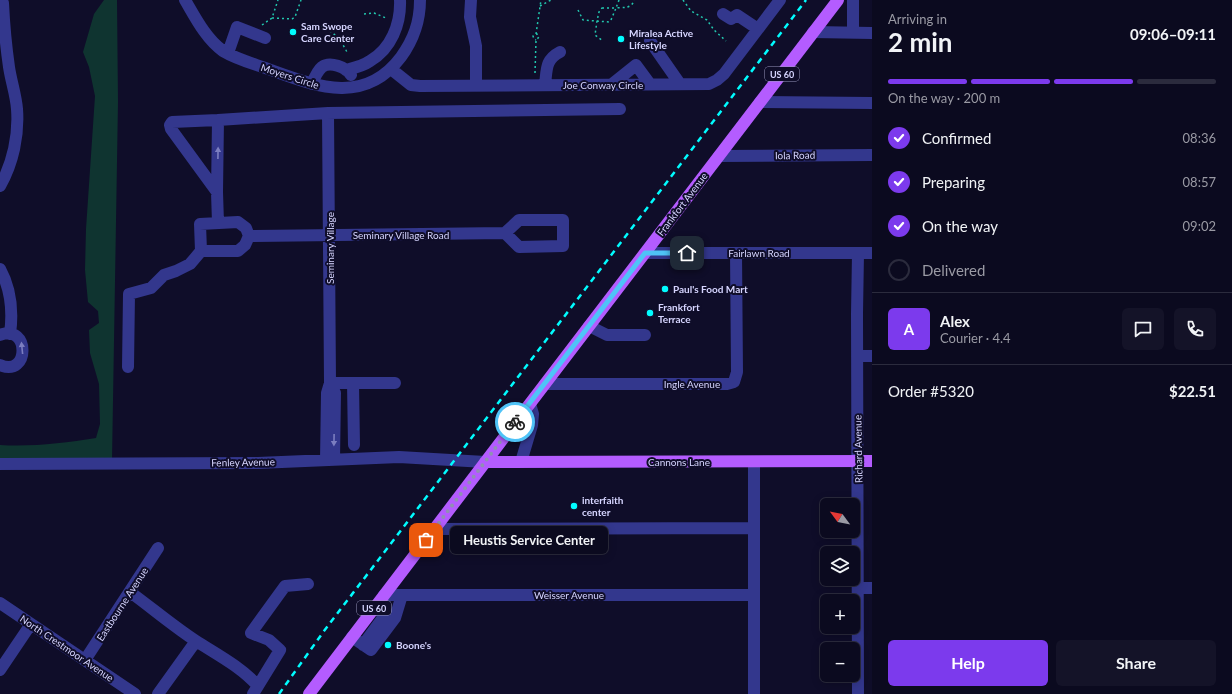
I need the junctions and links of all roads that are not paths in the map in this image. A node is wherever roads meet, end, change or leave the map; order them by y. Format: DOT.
graph roads {
  1 [pos="184,0"];
  2 [pos="400,0"];
  3 [pos="420,0"];
  4 [pos="471,0"];
  5 [pos="780,0"];
  6 [pos="838,0"];
  7 [pos="853,0"];
  8 [pos="4,2"];
  9 [pos="723,14"];
  10 [pos="758,29"];
  11 [pos="814,32"];
  12 [pos="262,33"];
  13 [pos="394,33"];
  14 [pos="853,33"];
  15 [pos="872,33"];
  16 [pos="411,42"];
  17 [pos="650,42"];
  18 [pos="560,52"];
  19 [pos="228,53"];
  20 [pos="391,69"];
  21 [pos="346,70"];
  22 [pos="540,82"];
  23 [pos="312,84"];
  24 [pos="650,84"];
  25 [pos="680,84"];
  26 [pos="611,85"];
  27 [pos="354,86"];
  28 [pos="476,86"];
  29 [pos="760,102"];
  30 [pos="872,103"];
  31 [pos="620,109"];
  32 [pos="328,113"];
  33 [pos="218,120"];
  34 [pos="872,155"];
  35 [pos="719,156"];
  36 [pos="0,186"];
  37 [pos="217,192"];
  38 [pos="218,223"];
  39 [pos="505,233"];
  40 [pos="330,235"];
  41 [pos="249,236"];
  42 [pos="201,251"];
  43 [pos="645,253"];
  44 [pos="736,253"];
  45 [pos="858,253"];
  46 [pos="872,253"];
  47 [pos="0,269"];
  48 [pos="589,326"];
  49 [pos="5,334"];
  50 [pos="645,335"];
  51 [pos="857,356"];
  52 [pos="872,356"];
  53 [pos="0,365"];
  54 [pos="128,367"];
  55 [pos="330,383"];
  56 [pos="353,383"];
  57 [pos="395,383"];
  58 [pos="545,384"];
  59 [pos="530,404"];
  60 [pos="353,412"];
  61 [pos="335,413"];
  62 [pos="354,445"];
  63 [pos="330,460"];
  64 [pos="858,461"];
  65 [pos="872,461"];
  66 [pos="485,462"];
  67 [pos="521,462"];
  68 [pos="754,462"];
  69 [pos="0,464"];
  70 [pos="753,528"];
  71 [pos="434,529"];
  72 [pos="158,548"];
  73 [pos="308,584"];
  74 [pos="859,588"];
  75 [pos="872,588"];
  76 [pos="130,592"];
  77 [pos="384,595"];
  78 [pos="402,595"];
  79 [pos="753,595"];
  80 [pos="0,603"];
  81 [pos="374,607"];
  82 [pos="390,617"];
  83 [pos="31,624"];
  84 [pos="352,637"];
  85 [pos="196,641"];
  86 [pos="85,660"];
  87 [pos="0,670"];
  88 [pos="256,690"];
  89 [pos="135,694"];
  90 [pos="158,694"];
  91 [pos="309,694"];
  92 [pos="754,694"];
  93 [pos="858,694"];
  1 -- 19 [label="street, Moyers Circle"];
  2 -- 13 [label="street"];
  3 -- 16 [label="street, Moyers Circle"];
  4 -- 28 [label="street"];
  5 -- 10 [label="street, Joe Conway Circle"];
  6 -- 11 [label="main road, Frankfort Avenue / US 60"];
  7 -- 14 [label="street"];
  8 -- 36 [label="street"];
  9 -- 10 [label="street"];
  10 -- 25 [label="street, Joe Conway Circle"];
  11 -- 14 [label="street"];
  11 -- 29 [label="main road, Frankfort Avenue / US 60"];
  12 -- 19 [label="street"];
  13 -- 16 [label="street"];
  13 -- 21 [label="street"];
  14 -- 15 [label="street"];
  16 -- 20 [label="street, Moyers Circle"];
  17 -- 25 [label="street"];
  18 -- 22 [label="street"];
  19 -- 23 [label="street, Moyers Circle"];
  20 -- 27 [label="street, Moyers Circle"];
  20 -- 28 [label="street, Joe Conway Circle"];
  21 -- 23 [label="street"];
  21 -- 27 [label="street"];
  22 -- 26 [label="street, Joe Conway Circle"];
  22 -- 28 [label="street, Joe Conway Circle"];
  23 -- 27 [label="street, Moyers Circle"];
  24 -- 25 [label="street, Joe Conway Circle"];
  24 -- 26 [label="street, Joe Conway Circle"];
  24 -- 26 [label="street"];
  29 -- 30 [label="street"];
  29 -- 35 [label="main road, Frankfort Avenue / US 60"];
  31 -- 32 [label="street"];
  32 -- 33 [label="street"];
  32 -- 40 [label="street, Seminary Village"];
  37 -- 33 [label="street, one-way"];
  33 -- 37 [label="street"];
  34 -- 35 [label="street, Iola Road"];
  35 -- 43 [label="main road, Frankfort Avenue / US 60"];
  37 -- 38 [label="street"];
  38 -- 41 [label="street"];
  38 -- 42 [label="street"];
  39 -- 39 [label="street"];
  39 -- 40 [label="street, Seminary Village Road"];
  40 -- 41 [label="street, Seminary Village Road"];
  40 -- 55 [label="street, Seminary Village"];
  41 -- 42 [label="street"];
  42 -- 54 [label="street"];
  43 -- 44 [label="street, Fairlawn Road"];
  43 -- 48 [label="main road, Frankfort Avenue / US 60"];
  44 -- 45 [label="street, Fairlawn Road"];
  44 -- 58 [label="street, Ingle Avenue"];
  45 -- 46 [label="street, Fairlawn Road"];
  45 -- 51 [label="street, Richard Avenue"];
  47 -- 49 [label="street"];
  48 -- 50 [label="street"];
  48 -- 58 [label="main road, Frankfort Avenue / US 60"];
  53 -- 49 [label="street, one-way"];
  51 -- 52 [label="street"];
  51 -- 64 [label="street, Richard Avenue"];
  55 -- 56 [label="street"];
  55 -- 61 [label="street, Seminary Village"];
  55 -- 63 [label="street, Seminary Village"];
  56 -- 57 [label="street"];
  56 -- 60 [label="street"];
  58 -- 59 [label="main road, Frankfort Avenue / US 60"];
  59 -- 66 [label="main road, Frankfort Avenue / US 60"];
  59 -- 67 [label="street"];
  60 -- 61 [label="street"];
  60 -- 62 [label="street"];
  61 -- 63 [label="street, Seminary Village, one-way"];
  63 -- 66 [label="street, Fenley Avenue"];
  63 -- 69 [label="street, Fenley Avenue"];
  64 -- 65 [label="main road, Cannons Lane"];
  64 -- 68 [label="main road, Cannons Lane"];
  64 -- 74 [label="street, Richard Avenue"];
  66 -- 67 [label="main road, Cannons Lane"];
  66 -- 71 [label="main road, Frankfort Avenue / US 60"];
  67 -- 68 [label="main road, Cannons Lane"];
  68 -- 70 [label="street"];
  70 -- 71 [label="street"];
  70 -- 79 [label="street"];
  71 -- 77 [label="main road, Frankfort Avenue / US 60"];
  72 -- 76 [label="street, Eastbourne Avenue"];
  73 -- 88 [label="street"];
  74 -- 75 [label="street"];
  74 -- 93 [label="street, Richard Avenue"];
  76 -- 85 [label="street"];
  76 -- 86 [label="street, Eastbourne Avenue"];
  77 -- 78 [label="street, Weisser Avenue"];
  77 -- 81 [label="main road, Frankfort Avenue / US 60"];
  78 -- 79 [label="street, Weisser Avenue"];
  78 -- 82 [label="street"];
  79 -- 92 [label="street"];
  80 -- 83 [label="street, North Crestmoor Avenue"];
  81 -- 82 [label="street"];
  81 -- 84 [label="main road, Frankfort Avenue / US 60"];
  82 -- 84 [label="street"];
  83 -- 86 [label="street, North Crestmoor Avenue"];
  83 -- 87 [label="street"];
  84 -- 91 [label="main road, Frankfort Avenue / US 60"];
  85 -- 88 [label="street"];
  85 -- 90 [label="street"];
  86 -- 89 [label="street, North Crestmoor Avenue"];
}
